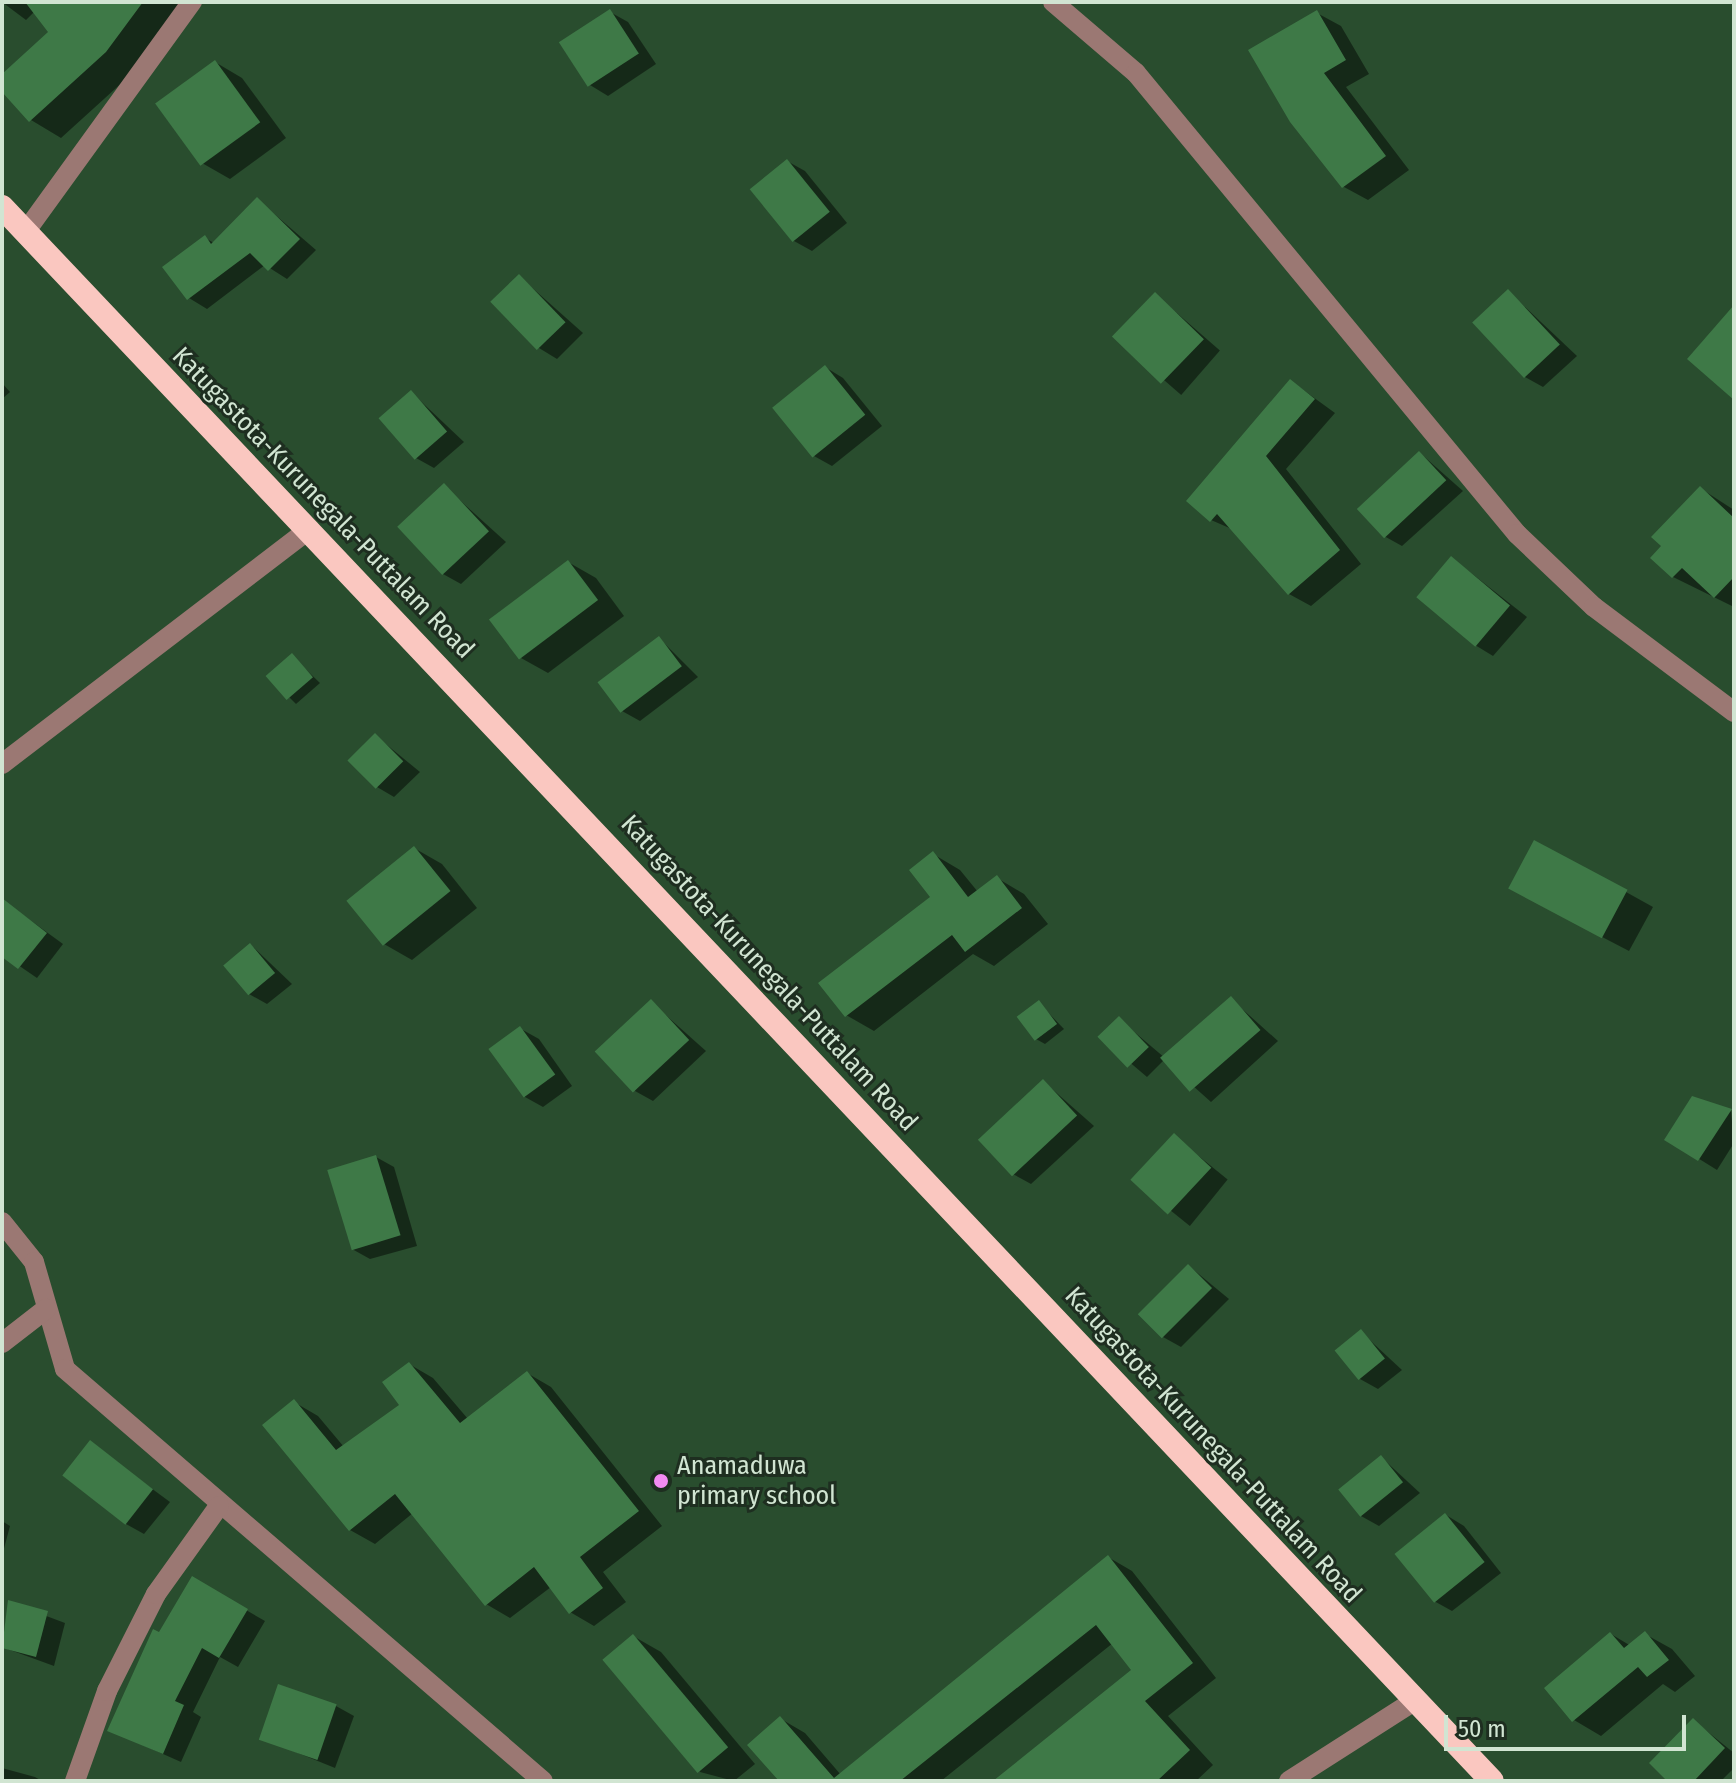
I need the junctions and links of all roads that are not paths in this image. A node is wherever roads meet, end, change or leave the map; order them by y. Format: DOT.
graph roads {
  1 [pos="192,2"];
  2 [pos="1053,2"];
  3 [pos="2,207"];
  4 [pos="26,231"];
  5 [pos="309,529"];
  6 [pos="1734,712"];
  7 [pos="2,764"];
  8 [pos="2,1222"];
  9 [pos="46,1309"];
  10 [pos="2,1343"];
  11 [pos="219,1506"];
  12 [pos="1414,1701"];
  13 [pos="75,1781"];
  14 [pos="543,1781"];
  15 [pos="1289,1781"];
  16 [pos="1492,1781"];
  1 -- 4 [label="street"];
  2 -- 6 [label="street"];
  3 -- 4 [label="highway, Katugastota-Kurunegala-Puttalam Road"];
  4 -- 5 [label="highway, Katugastota-Kurunegala-Puttalam Road"];
  5 -- 7 [label="street"];
  5 -- 12 [label="highway, Katugastota-Kurunegala-Puttalam Road"];
  8 -- 9 [label="street"];
  9 -- 10 [label="street"];
  9 -- 11 [label="street"];
  11 -- 13 [label="street"];
  11 -- 14 [label="street"];
  12 -- 15 [label="street"];
  12 -- 16 [label="highway, Katugastota-Kurunegala-Puttalam Road"];
}
